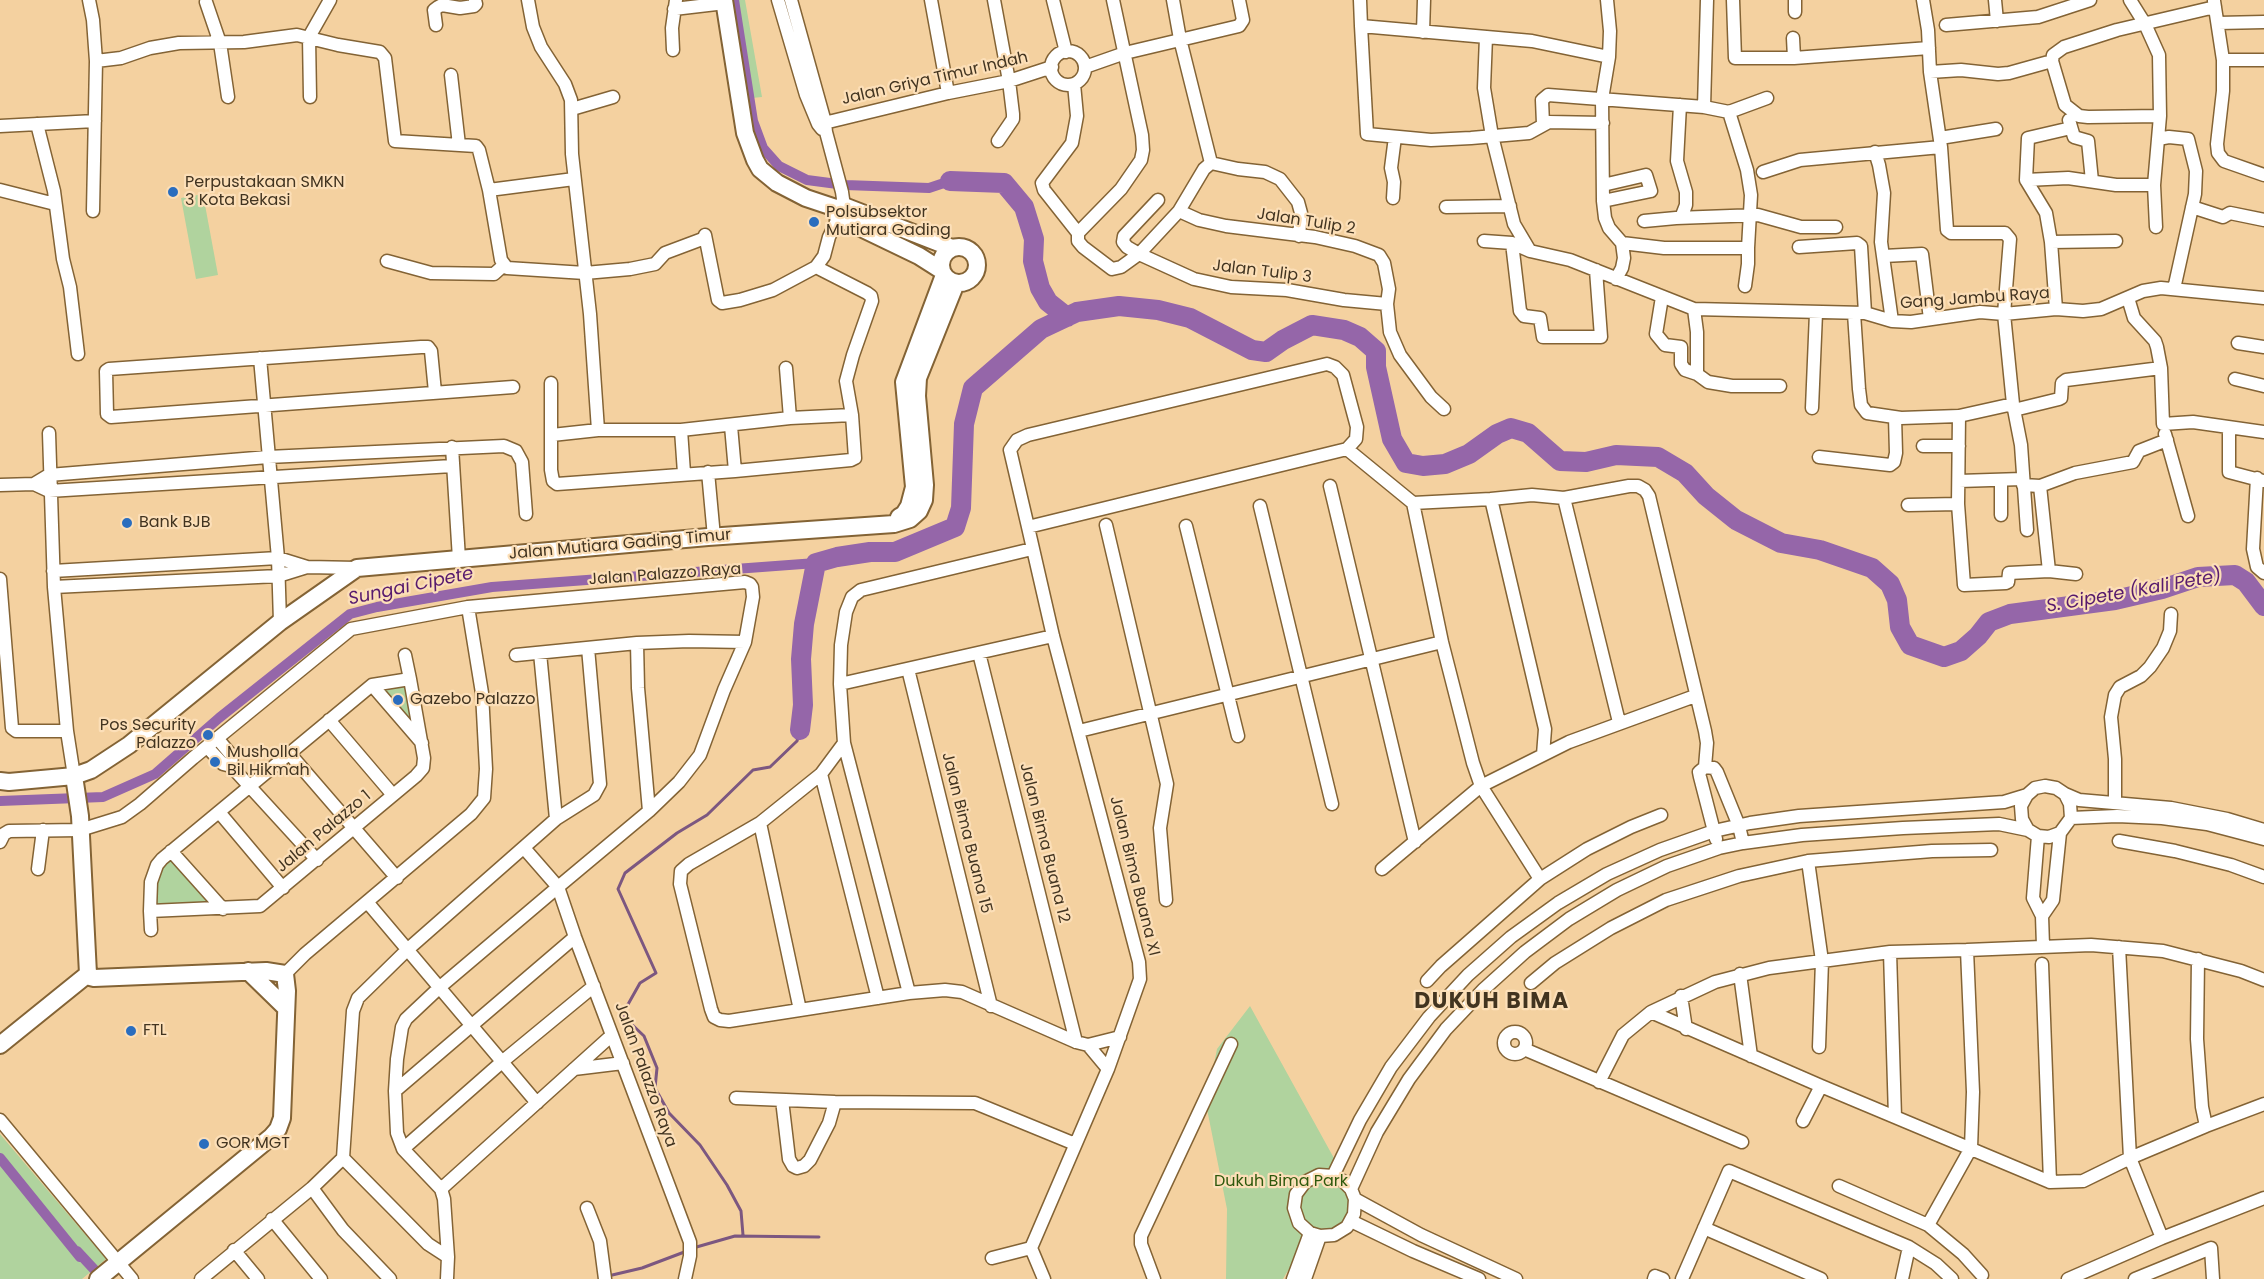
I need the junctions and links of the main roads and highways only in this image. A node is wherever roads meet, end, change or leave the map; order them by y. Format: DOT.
graph roads {
  1 [pos="725,2"];
  2 [pos="840,206"];
  3 [pos="951,248"];
  4 [pos="947,276"];
  5 [pos="75,780"];
  6 [pos="0,781"];
  7 [pos="248,971"];
  8 [pos="88,974"];
  9 [pos="286,1008"];
  10 [pos="0,1045"];
  11 [pos="108,1270"];
  1 -- 2 [label="main road"];
  2 -- 3 [label="main road"];
  2 -- 4 [label="main road"];
  3 -- 4 [label="main road"];
  3 -- 4 [label="main road"];
  4 -- 5 [label="main road, Jalan Mutiara Gading Timur"];
  5 -- 6 [label="main road, Jalan Mutiara Gading Timur"];
  5 -- 8 [label="main road"];
  7 -- 8 [label="main road"];
  7 -- 9 [label="main road"];
  7 -- 9 [label="main road"];
  8 -- 10 [label="main road"];
  9 -- 11 [label="main road"];
}
